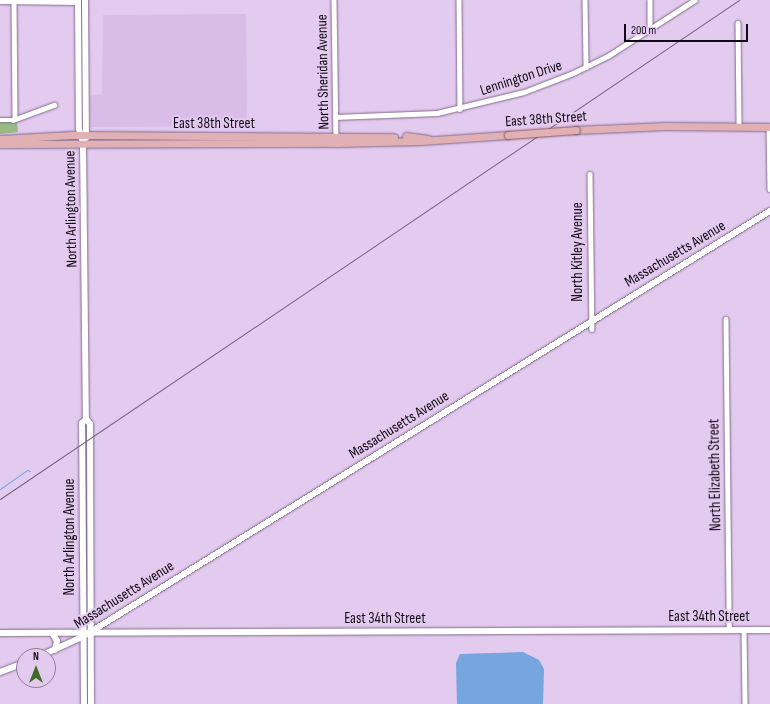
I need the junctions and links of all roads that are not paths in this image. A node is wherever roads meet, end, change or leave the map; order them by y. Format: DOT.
graph roads {
  1 [pos="85,0"];
  2 [pos="334,0"];
  3 [pos="458,0"];
  4 [pos="585,0"];
  5 [pos="650,0"];
  6 [pos="695,0"];
  7 [pos="0,1"];
  8 [pos="14,1"];
  9 [pos="78,1"];
  10 [pos="738,23"];
  11 [pos="650,30"];
  12 [pos="586,67"];
  13 [pos="54,105"];
  14 [pos="460,108"];
  15 [pos="335,116"];
  16 [pos="15,119"];
  17 [pos="0,120"];
  18 [pos="739,123"];
  19 [pos="666,126"];
  20 [pos="770,126"];
  21 [pos="79,136"];
  22 [pos="87,136"];
  23 [pos="0,139"];
  24 [pos="336,140"];
  25 [pos="83,143"];
  26 [pos="0,144"];
  27 [pos="590,174"];
  28 [pos="770,189"];
  29 [pos="770,211"];
  30 [pos="726,319"];
  31 [pos="590,320"];
  32 [pos="592,328"];
  33 [pos="728,630"];
  34 [pos="744,630"];
  35 [pos="770,630"];
  36 [pos="0,633"];
  37 [pos="52,633"];
  38 [pos="88,633"];
  39 [pos="56,650"];
  40 [pos="16,666"];
  41 [pos="0,672"];
  42 [pos="84,704"];
  43 [pos="92,704"];
  44 [pos="745,704"];
  1 -- 22 [label="main road, North Arlington Avenue"];
  2 -- 15 [label="street, North Sheridan Avenue"];
  3 -- 14 [label="street"];
  4 -- 12 [label="street"];
  5 -- 11 [label="street"];
  6 -- 11 [label="street, Lennington Drive"];
  7 -- 8 [label="street"];
  8 -- 9 [label="street"];
  8 -- 16 [label="street"];
  9 -- 21 [label="main road, North Arlington Avenue"];
  10 -- 18 [label="street"];
  11 -- 12 [label="street, Lennington Drive"];
  12 -- 14 [label="street, Lennington Drive"];
  13 -- 16 [label="street"];
  14 -- 15 [label="street, Lennington Drive"];
  15 -- 24 [label="street, North Sheridan Avenue"];
  16 -- 17 [label="street"];
  18 -- 19 [label="main road, East 38th Street"];
  18 -- 20 [label="main road, East 38th Street"];
  19 -- 20 [label="main road, East 38th Street"];
  19 -- 24 [label="main road, East 38th Street, bridge"];
  20 -- 28 [label="street"];
  21 -- 22 [label="main road, East 38th Street"];
  21 -- 23 [label="main road, East 38th Street"];
  21 -- 25 [label="main road, North Arlington Avenue"];
  22 -- 24 [label="main road, East 38th Street"];
  22 -- 25 [label="main road, North Arlington Avenue"];
  24 -- 25 [label="main road, East 38th Street"];
  25 -- 26 [label="main road, East 38th Street"];
  25 -- 38 [label="main road, North Arlington Avenue"];
  27 -- 31 [label="street, North Kitley Avenue"];
  29 -- 31 [label="main road, Massachusetts Avenue"];
  30 -- 33 [label="street, North Elizabeth Street"];
  31 -- 32 [label="street, North Kitley Avenue"];
  31 -- 38 [label="main road, Massachusetts Avenue"];
  33 -- 34 [label="main road, East 34th Street"];
  33 -- 38 [label="main road, East 34th Street"];
  34 -- 35 [label="main road, East 34th Street"];
  34 -- 44 [label="street"];
  36 -- 37 [label="main road, East 34th Street"];
  37 -- 38 [label="main road, East 34th Street"];
  37 -- 39 [label="main road"];
  38 -- 39 [label="main road, Massachusetts Avenue"];
  38 -- 42 [label="main road, North Arlington Avenue"];
  38 -- 43 [label="main road, North Arlington Avenue"];
  40 -- 41 [label="main road"];
}
